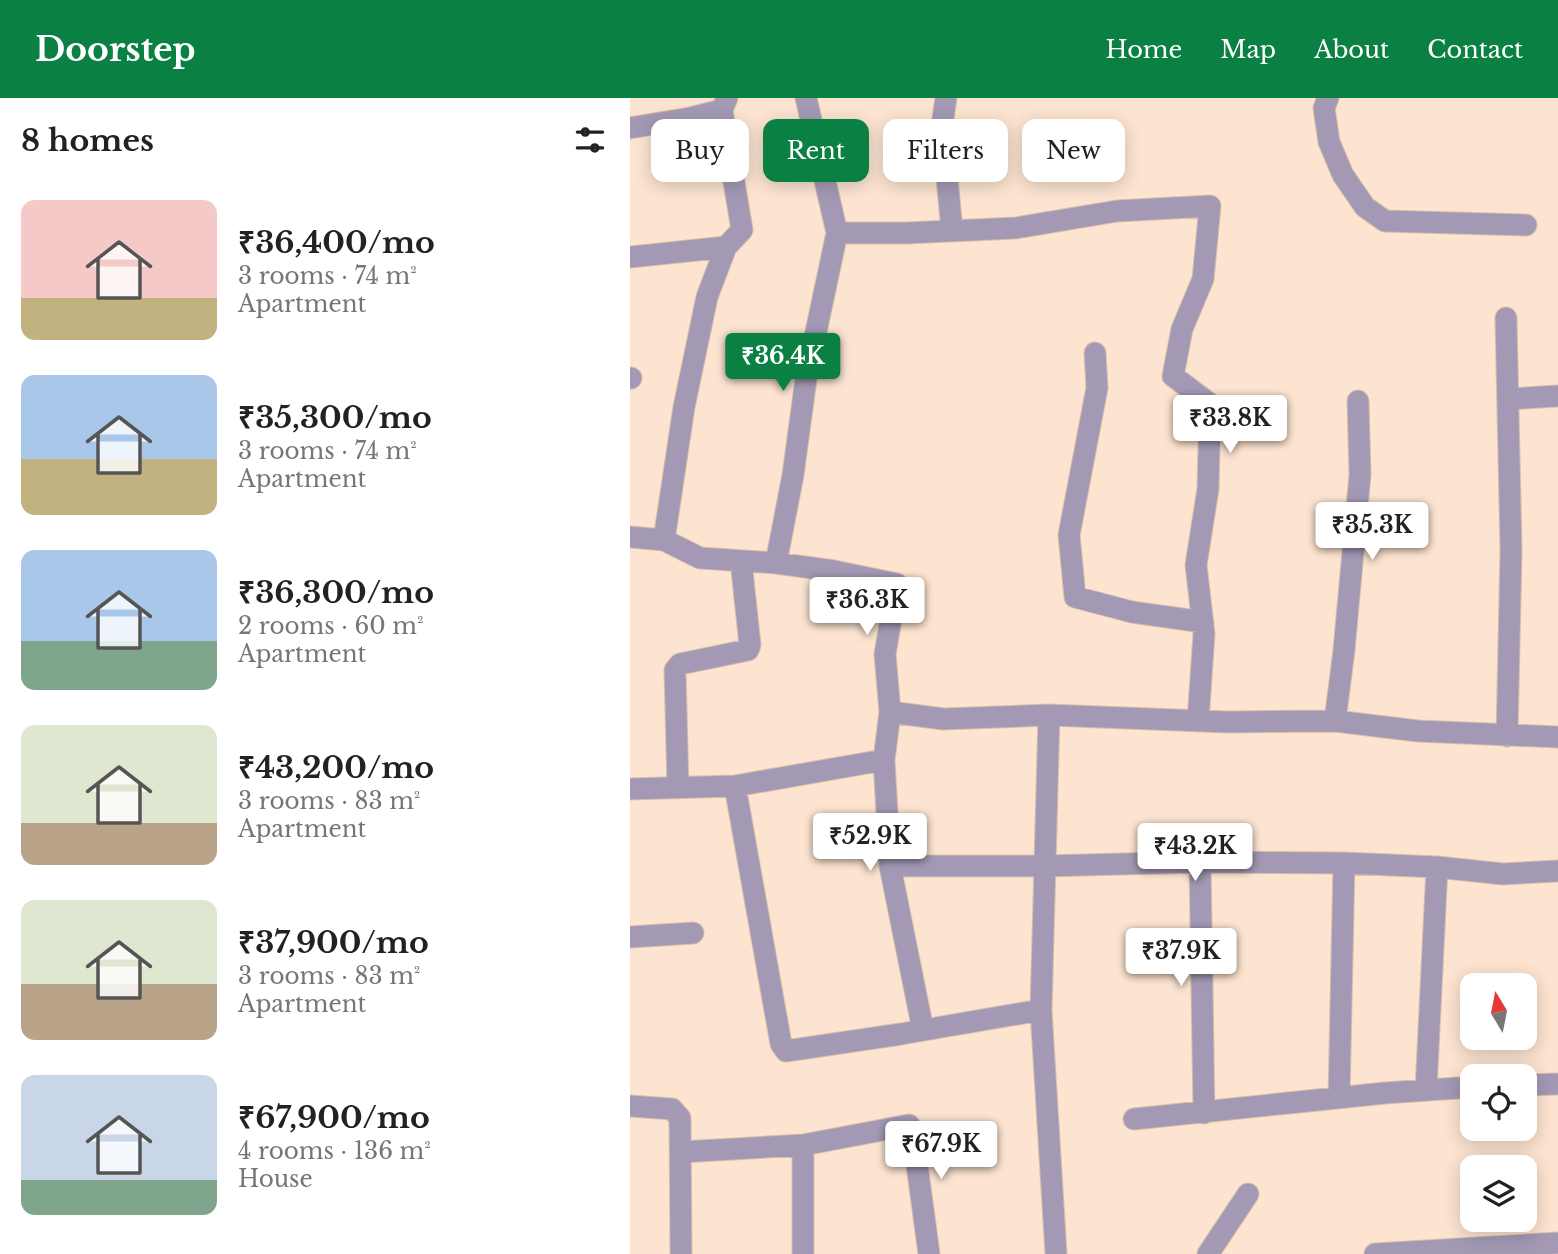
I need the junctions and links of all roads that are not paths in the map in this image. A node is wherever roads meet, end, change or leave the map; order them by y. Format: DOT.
graph roads {
  1 [pos="806,98"];
  2 [pos="946,98"];
  3 [pos="1328,98"];
  4 [pos="724,104"];
  5 [pos="630,128"];
  6 [pos="1526,225"];
  7 [pos="952,232"];
  8 [pos="837,233"];
  9 [pos="726,247"];
  10 [pos="630,257"];
  11 [pos="1506,318"];
  12 [pos="1095,353"];
  13 [pos="1558,396"];
  14 [pos="1509,399"];
  15 [pos="1358,401"];
  16 [pos="630,537"];
  17 [pos="664,540"];
  18 [pos="741,561"];
  19 [pos="776,563"];
  20 [pos="1203,622"];
  21 [pos="890,712"];
  22 [pos="1049,715"];
  23 [pos="1198,721"];
  24 [pos="1335,721"];
  25 [pos="1507,736"];
  26 [pos="1558,737"];
  27 [pos="884,760"];
  28 [pos="735,786"];
  29 [pos="678,788"];
  30 [pos="630,789"];
  31 [pos="1200,862"];
  32 [pos="1344,863"];
  33 [pos="890,866"];
  34 [pos="1044,866"];
  35 [pos="1437,867"];
  36 [pos="1558,871"];
  37 [pos="693,933"];
  38 [pos="630,937"];
  39 [pos="1041,1010"];
  40 [pos="923,1030"];
  41 [pos="1558,1084"];
  42 [pos="1537,1085"];
  43 [pos="1460,1088"];
  44 [pos="1426,1090"];
  45 [pos="1339,1098"];
  46 [pos="630,1106"];
  47 [pos="1204,1113"];
  48 [pos="1134,1119"];
  49 [pos="803,1146"];
  50 [pos="681,1152"];
  51 [pos="1248,1194"];
  52 [pos="1558,1244"];
  53 [pos="1469,1251"];
  54 [pos="681,1254"];
  55 [pos="803,1254"];
  56 [pos="929,1254"];
  57 [pos="1056,1254"];
  58 [pos="1208,1254"];
  59 [pos="1375,1254"];
  1 -- 8 [label="street"];
  2 -- 7 [label="street"];
  3 -- 6 [label="street"];
  4 -- 5 [label="street"];
  4 -- 9 [label="street"];
  7 -- 8 [label="street"];
  7 -- 20 [label="street"];
  8 -- 19 [label="street"];
  9 -- 10 [label="street"];
  9 -- 17 [label="street"];
  11 -- 14 [label="street"];
  12 -- 20 [label="street"];
  13 -- 14 [label="street"];
  14 -- 25 [label="street"];
  15 -- 24 [label="street"];
  16 -- 17 [label="street"];
  17 -- 18 [label="street"];
  18 -- 19 [label="street"];
  18 -- 29 [label="street"];
  19 -- 21 [label="street"];
  20 -- 23 [label="street"];
  21 -- 22 [label="street"];
  21 -- 27 [label="street"];
  22 -- 23 [label="street"];
  22 -- 34 [label="street"];
  23 -- 24 [label="street"];
  24 -- 25 [label="street"];
  25 -- 26 [label="street"];
  27 -- 28 [label="street"];
  27 -- 33 [label="street"];
  28 -- 29 [label="street"];
  28 -- 40 [label="street"];
  29 -- 30 [label="street"];
  31 -- 32 [label="street"];
  31 -- 34 [label="street"];
  31 -- 47 [label="street"];
  32 -- 35 [label="street"];
  32 -- 45 [label="street"];
  33 -- 34 [label="street"];
  33 -- 40 [label="street"];
  34 -- 39 [label="street"];
  35 -- 36 [label="street"];
  35 -- 44 [label="street"];
  37 -- 38 [label="street"];
  39 -- 40 [label="street"];
  39 -- 57 [label="street"];
  41 -- 42 [label="street"];
  43 -- 44 [label="street"];
  44 -- 45 [label="street"];
  45 -- 47 [label="street"];
  46 -- 50 [label="street"];
  47 -- 48 [label="street"];
  49 -- 50 [label="street"];
  49 -- 55 [label="street"];
  49 -- 56 [label="street"];
  50 -- 54 [label="street"];
  51 -- 58 [label="street"];
  52 -- 53 [label="street"];
  53 -- 59 [label="street"];
}
